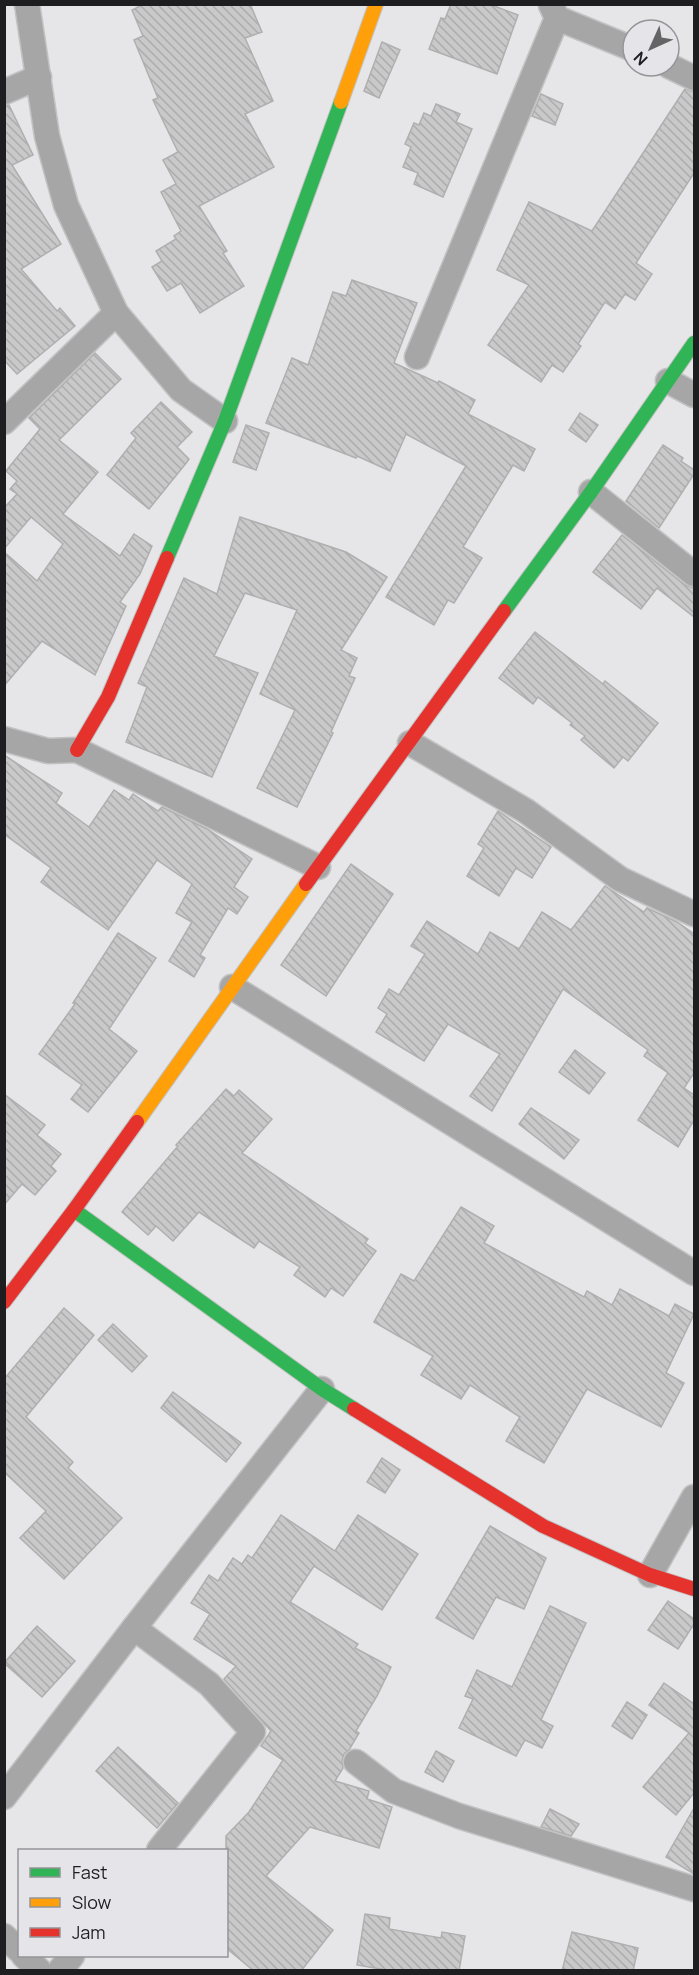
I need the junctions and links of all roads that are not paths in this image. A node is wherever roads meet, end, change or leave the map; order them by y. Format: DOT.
graph roads {
  1 [pos="27,4"];
  2 [pos="376,4"];
  3 [pos="553,11"];
  4 [pos="621,43"];
  5 [pos="39,77"];
  6 [pos="4,92"];
  7 [pos="116,312"];
  8 [pos="694,343"];
  9 [pos="417,357"];
  10 [pos="668,381"];
  11 [pos="694,395"];
  12 [pos="225,421"];
  13 [pos="4,422"];
  14 [pos="591,492"];
  15 [pos="694,574"];
  16 [pos="4,739"];
  17 [pos="410,743"];
  18 [pos="77,750"];
  19 [pos="318,867"];
  20 [pos="694,914"];
  21 [pos="232,987"];
  22 [pos="74,1210"];
  23 [pos="694,1273"];
  24 [pos="4,1302"];
  25 [pos="322,1389"];
  26 [pos="694,1497"];
  27 [pos="650,1575"];
  28 [pos="694,1589"];
  29 [pos="134,1628"];
  30 [pos="356,1762"];
  31 [pos="4,1797"];
  32 [pos="161,1849"];
  33 [pos="694,1889"];
  34 [pos="4,1936"];
  35 [pos="18,1949"];
  36 [pos="25,1957"];
  37 [pos="71,1957"];
  38 [pos="39,1971"];
  39 [pos="60,1971"];
  1 -- 5 [label="street"];
  2 -- 12 [label="street"];
  3 -- 4 [label="street"];
  3 -- 9 [label="street"];
  5 -- 6 [label="street"];
  5 -- 7 [label="street"];
  7 -- 12 [label="street"];
  7 -- 13 [label="street"];
  8 -- 10 [label="street"];
  10 -- 11 [label="street"];
  10 -- 14 [label="street"];
  12 -- 18 [label="street"];
  14 -- 15 [label="street"];
  14 -- 17 [label="street"];
  16 -- 18 [label="street"];
  17 -- 19 [label="street"];
  17 -- 20 [label="street"];
  18 -- 19 [label="street"];
  19 -- 21 [label="street"];
  21 -- 22 [label="street"];
  21 -- 23 [label="street"];
  22 -- 24 [label="street"];
  22 -- 25 [label="street"];
  25 -- 27 [label="street"];
  25 -- 29 [label="street"];
  26 -- 27 [label="street"];
  27 -- 28 [label="street"];
  29 -- 31 [label="street"];
  29 -- 32 [label="street"];
  30 -- 33 [label="street"];
  34 -- 35 [label="street"];
  36 -- 38 [label="street"];
  37 -- 39 [label="street"];
}
